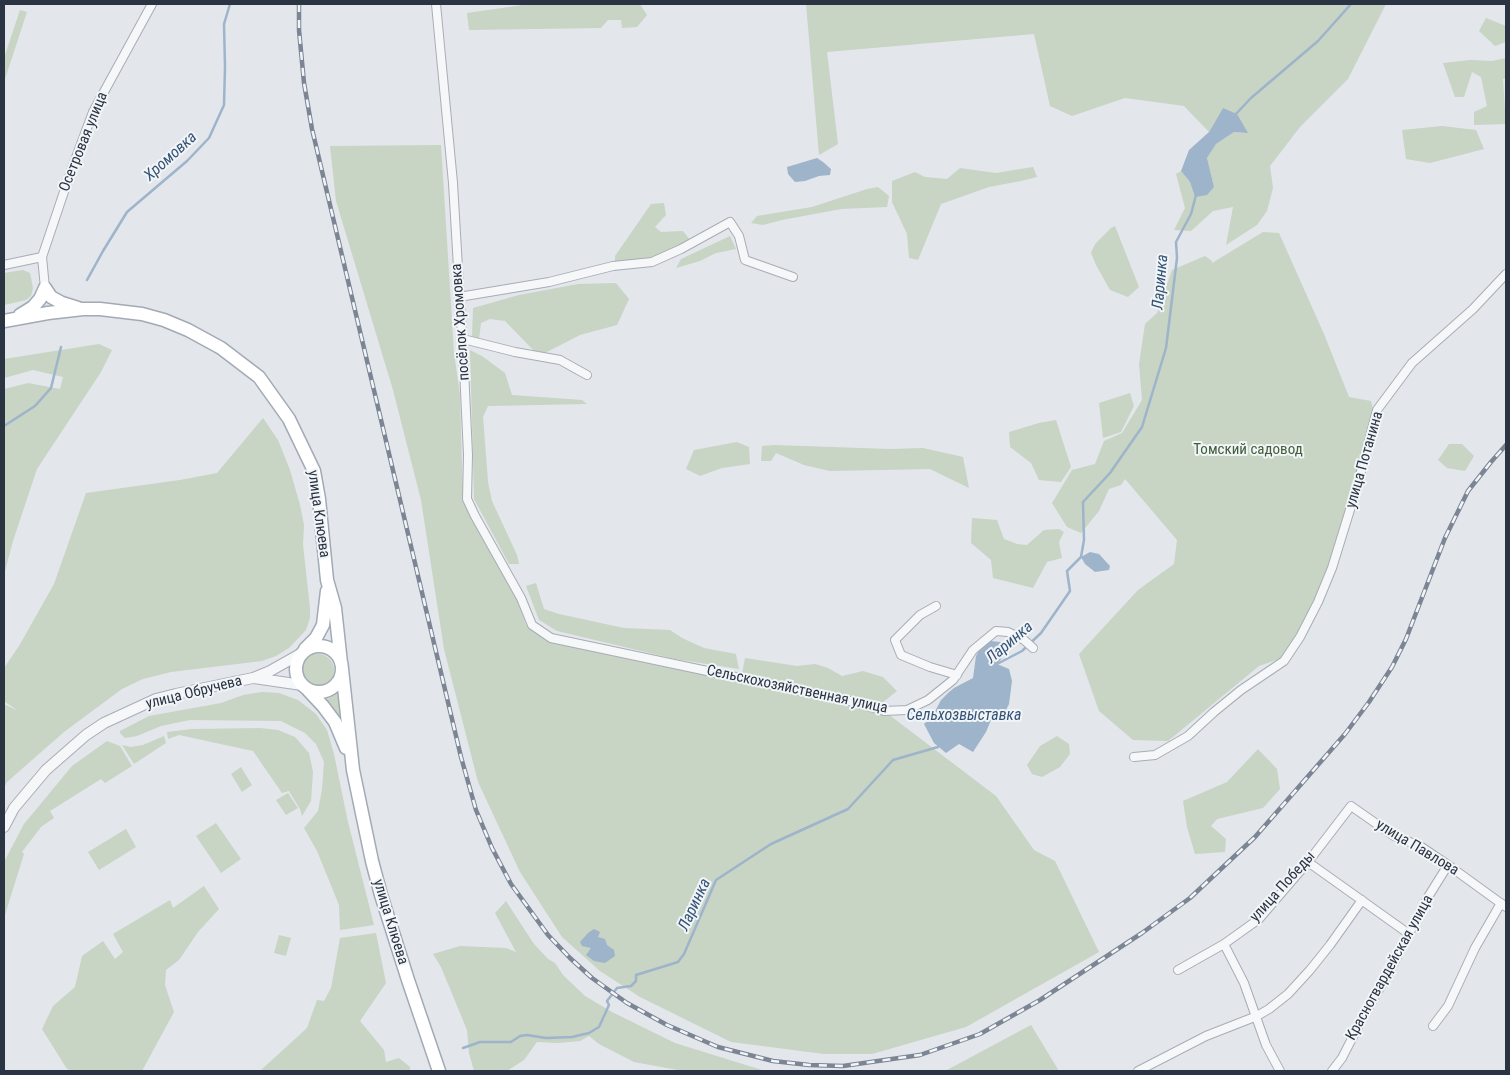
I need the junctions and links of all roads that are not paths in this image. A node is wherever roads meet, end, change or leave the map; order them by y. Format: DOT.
graph roads {
  1 [pos="152,4"];
  2 [pos="436,4"];
  3 [pos="42,257"];
  4 [pos="4,265"];
  5 [pos="1506,274"];
  6 [pos="793,277"];
  7 [pos="44,288"];
  8 [pos="459,297"];
  9 [pos="83,309"];
  10 [pos="8,320"];
  11 [pos="462,339"];
  12 [pos="587,376"];
  13 [pos="327,580"];
  14 [pos="936,606"];
  15 [pos="532,625"];
  16 [pos="1033,648"];
  17 [pos="302,653"];
  18 [pos="342,666"];
  19 [pos="957,675"];
  20 [pos="253,678"];
  21 [pos="305,688"];
  22 [pos="1134,757"];
  23 [pos="353,770"];
  24 [pos="1351,806"];
  25 [pos="4,827"];
  26 [pos="1308,862"];
  27 [pos="1448,865"];
  28 [pos="1362,900"];
  29 [pos="1504,905"];
  30 [pos="1410,934"];
  31 [pos="1224,944"];
  32 [pos="1178,970"];
  33 [pos="1257,1016"];
  34 [pos="1432,1026"];
  35 [pos="439,1071"];
  36 [pos="1138,1071"];
  37 [pos="1280,1071"];
  38 [pos="1332,1071"];
  1 -- 3 [label="street, Осетровая улица"];
  2 -- 8 [label="street, посёлок Хромовка"];
  3 -- 4 [label="street"];
  3 -- 7 [label="street, Осетровая улица"];
  5 -- 22 [label="street, улица Потанина"];
  6 -- 8 [label="street"];
  7 -- 9 [label="main road"];
  7 -- 10 [label="main road"];
  8 -- 11 [label="street, посёлок Хромовка"];
  9 -- 10 [label="main road, улица Клюева"];
  9 -- 13 [label="main road, улица Клюева"];
  11 -- 12 [label="street"];
  11 -- 15 [label="street, посёлок Хромовка"];
  13 -- 17 [label="main road, улица Клюева"];
  13 -- 18 [label="main road, улица Клюева"];
  14 -- 19 [label="street"];
  15 -- 19 [label="street, Сельскохозяйственная улица"];
  16 -- 19 [label="street, Сельскохозяйственная улица"];
  17 -- 18 [label="main road"];
  17 -- 20 [label="street, улица Обручева"];
  17 -- 21 [label="main road"];
  18 -- 21 [label="main road"];
  18 -- 23 [label="main road, улица Клюева"];
  20 -- 21 [label="street, улица Обручева"];
  20 -- 25 [label="street, улица Обручева"];
  21 -- 23 [label="main road, улица Клюева"];
  23 -- 35 [label="main road, улица Клюева"];
  24 -- 26 [label="street, улица Победы"];
  24 -- 27 [label="street, улица Павлова"];
  26 -- 28 [label="street"];
  26 -- 31 [label="street, улица Победы"];
  27 -- 29 [label="street, улица Павлова"];
  27 -- 30 [label="street, Красногвардейская улица"];
  28 -- 30 [label="street"];
  28 -- 33 [label="street"];
  29 -- 34 [label="street"];
  30 -- 38 [label="street, Красногвардейская улица"];
  31 -- 32 [label="street, улица Победы"];
  31 -- 33 [label="street"];
  33 -- 36 [label="street"];
  33 -- 37 [label="street"];
}
